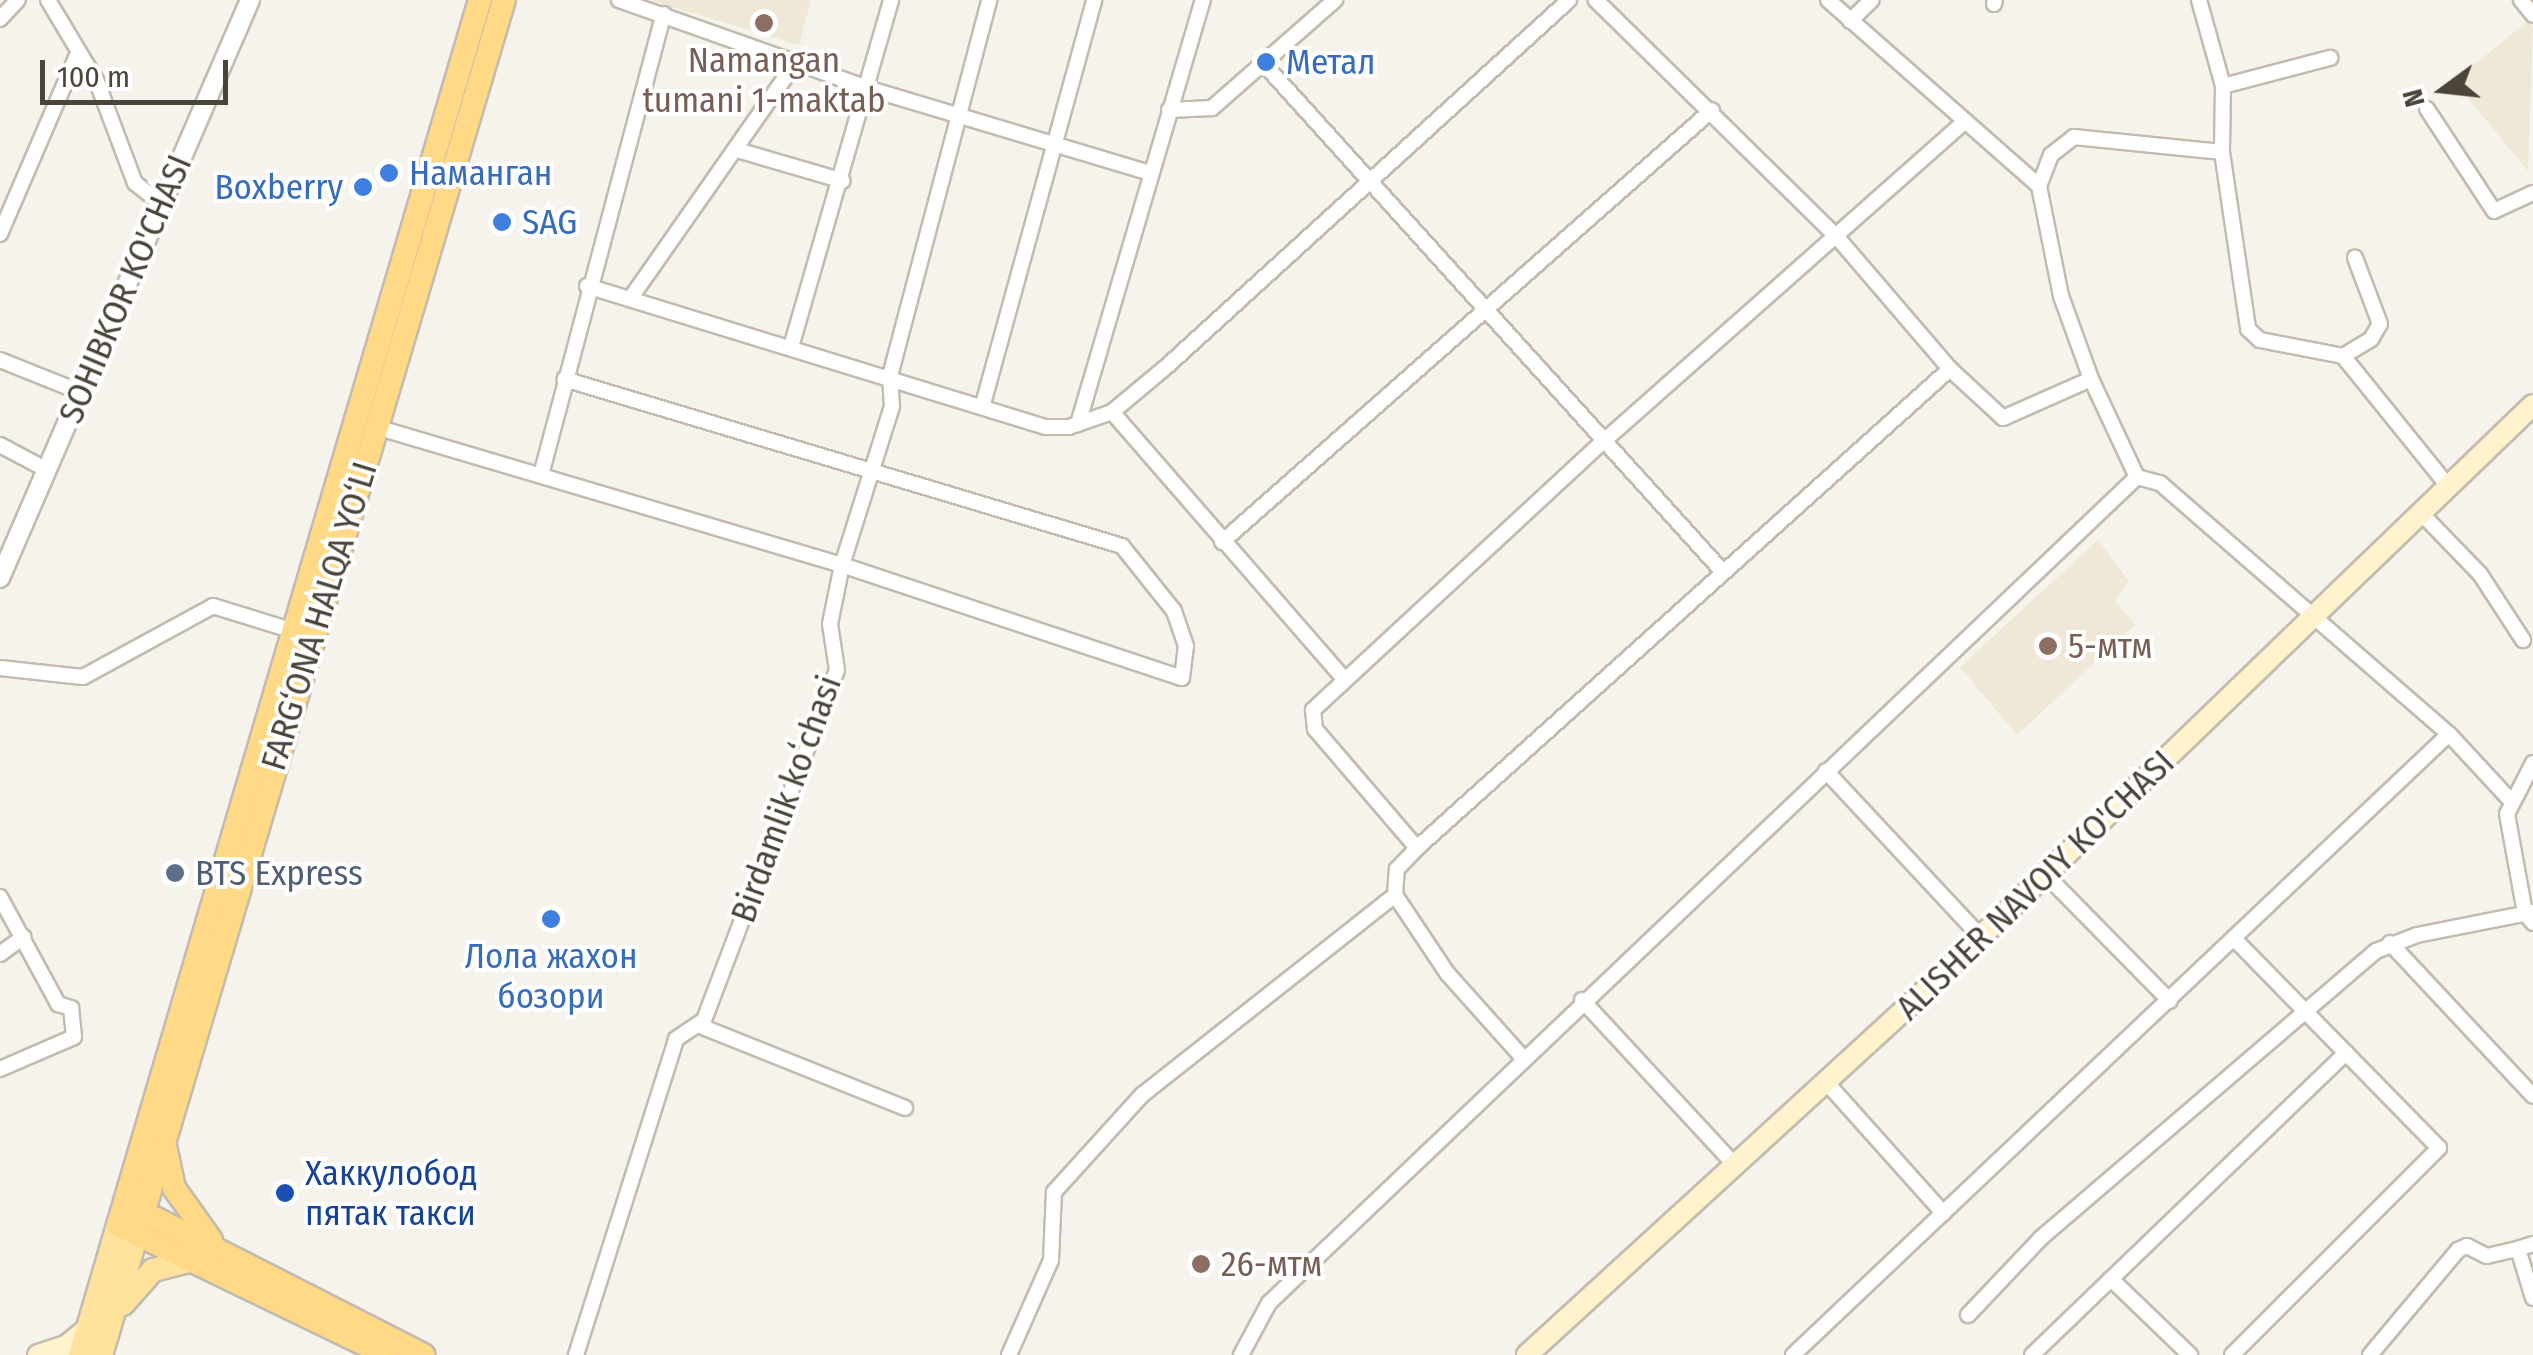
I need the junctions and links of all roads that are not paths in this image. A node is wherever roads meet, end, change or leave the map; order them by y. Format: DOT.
graph roads {
  1 [pos="18,0"];
  2 [pos="48,0"];
  3 [pos="250,0"];
  4 [pos="480,0"];
  5 [pos="504,0"];
  6 [pos="619,0"];
  7 [pos="891,0"];
  8 [pos="990,0"];
  9 [pos="1094,0"];
  10 [pos="1203,0"];
  11 [pos="1335,0"];
  12 [pos="1569,0"];
  13 [pos="1596,0"];
  14 [pos="1828,0"];
  15 [pos="1872,0"];
  16 [pos="2199,0"];
  17 [pos="2522,0"];
  18 [pos="664,14"];
  19 [pos="2533,15"];
  20 [pos="0,19"];
  21 [pos="1850,21"];
  22 [pos="78,51"];
  23 [pos="2330,58"];
  24 [pos="798,59"];
  25 [pos="1264,64"];
  26 [pos="2223,86"];
  27 [pos="870,89"];
  28 [pos="2427,109"];
  29 [pos="1169,110"];
  30 [pos="1712,110"];
  31 [pos="960,117"];
  32 [pos="1962,124"];
  33 [pos="1054,144"];
  34 [pos="737,150"];
  35 [pos="2222,152"];
  36 [pos="1150,173"];
  37 [pos="1371,180"];
  38 [pos="843,182"];
  39 [pos="2039,186"];
  40 [pos="2533,193"];
  41 [pos="162,204"];
  42 [pos="0,234"];
  43 [pos="1836,236"];
  44 [pos="2355,258"];
  45 [pos="587,286"];
  46 [pos="630,299"];
  47 [pos="1490,311"];
  48 [pos="791,346"];
  49 [pos="2343,356"];
  50 [pos="0,360"];
  51 [pos="1950,370"];
  52 [pos="890,376"];
  53 [pos="564,379"];
  54 [pos="2090,379"];
  55 [pos="80,392"];
  56 [pos="983,404"];
  57 [pos="2533,405"];
  58 [pos="1112,412"];
  59 [pos="1078,424"];
  60 [pos="376,427"];
  61 [pos="1606,439"];
  62 [pos="0,445"];
  63 [pos="48,470"];
  64 [pos="873,472"];
  65 [pos="540,475"];
  66 [pos="2136,477"];
  67 [pos="2448,486"];
  68 [pos="2421,513"];
  69 [pos="1222,542"];
  70 [pos="842,565"];
  71 [pos="1723,572"];
  72 [pos="0,578"];
  73 [pos="2314,622"];
  74 [pos="297,632"];
  75 [pos="2523,640"];
  76 [pos="0,668"];
  77 [pos="1345,680"];
  78 [pos="2450,734"];
  79 [pos="2533,763"];
  80 [pos="1826,771"];
  81 [pos="2512,802"];
  82 [pos="1417,848"];
  83 [pos="2045,874"];
  84 [pos="1395,895"];
  85 [pos="0,897"];
  86 [pos="2530,916"];
  87 [pos="23,937"];
  88 [pos="1981,937"];
  89 [pos="2234,940"];
  90 [pos="2390,943"];
  91 [pos="0,954"];
  92 [pos="1582,1000"];
  93 [pos="2170,1001"];
  94 [pos="2306,1012"];
  95 [pos="698,1026"];
  96 [pos="2346,1053"];
  97 [pos="1523,1058"];
  98 [pos="0,1069"];
  99 [pos="1826,1082"];
  100 [pos="2533,1096"];
  101 [pos="905,1108"];
  102 [pos="164,1136"];
  103 [pos="1735,1165"];
  104 [pos="1943,1213"];
  105 [pos="130,1218"];
  106 [pos="2533,1244"];
  107 [pos="2518,1249"];
  108 [pos="220,1250"];
  109 [pos="193,1260"];
  110 [pos="2111,1279"];
  111 [pos="2533,1298"];
  112 [pos="1968,1315"];
  113 [pos="100,1326"];
  114 [pos="38,1355"];
  115 [pos="80,1355"];
  116 [pos="100,1355"];
  117 [pos="387,1355"];
  118 [pos="424,1355"];
  119 [pos="576,1355"];
  120 [pos="1009,1355"];
  121 [pos="1241,1355"];
  122 [pos="1527,1355"];
  123 [pos="1793,1355"];
  124 [pos="2032,1355"];
  125 [pos="2190,1355"];
  126 [pos="2232,1355"];
  127 [pos="2370,1355"];
  1 -- 20 [label="street"];
  2 -- 22 [label="street"];
  3 -- 41 [label="street, SOHIBKOR KO'CHASI"];
  4 -- 74 [label="highway, FARG‘ONA HALQA YO‘LI"];
  5 -- 60 [label="highway, FARG‘ONA HALQA YO‘LI"];
  6 -- 18 [label="street"];
  7 -- 27 [label="street"];
  8 -- 31 [label="street, Birdamlik koʻchasi"];
  9 -- 33 [label="street"];
  10 -- 29 [label="street"];
  11 -- 25 [label="street"];
  12 -- 37 [label="street"];
  13 -- 30 [label="street"];
  14 -- 21 [label="street"];
  15 -- 21 [label="street"];
  16 -- 26 [label="street"];
  17 -- 19 [label="street"];
  18 -- 24 [label="street"];
  18 -- 45 [label="street"];
  21 -- 32 [label="street"];
  22 -- 41 [label="street"];
  22 -- 42 [label="street"];
  23 -- 26 [label="street"];
  24 -- 27 [label="street"];
  24 -- 34 [label="street"];
  25 -- 29 [label="street"];
  25 -- 37 [label="street"];
  26 -- 35 [label="street"];
  27 -- 31 [label="street"];
  27 -- 38 [label="street"];
  28 -- 40 [label="street"];
  29 -- 36 [label="street"];
  30 -- 43 [label="street"];
  30 -- 47 [label="street"];
  31 -- 33 [label="street"];
  31 -- 52 [label="street, Birdamlik koʻchasi"];
  32 -- 39 [label="street"];
  32 -- 43 [label="street"];
  33 -- 36 [label="street"];
  33 -- 56 [label="street"];
  34 -- 38 [label="street"];
  34 -- 46 [label="street"];
  35 -- 39 [label="street"];
  35 -- 49 [label="street"];
  36 -- 59 [label="street"];
  37 -- 47 [label="street"];
  37 -- 58 [label="street"];
  38 -- 48 [label="street"];
  39 -- 54 [label="street"];
  41 -- 55 [label="street, SOHIBKOR KO'CHASI"];
  43 -- 51 [label="street"];
  43 -- 61 [label="street"];
  44 -- 49 [label="street"];
  45 -- 46 [label="street"];
  45 -- 53 [label="street"];
  46 -- 48 [label="street"];
  47 -- 61 [label="street"];
  47 -- 69 [label="street"];
  48 -- 52 [label="street"];
  49 -- 67 [label="street"];
  50 -- 55 [label="street"];
  51 -- 54 [label="street"];
  51 -- 71 [label="street"];
  52 -- 56 [label="street"];
  52 -- 64 [label="street, Birdamlik koʻchasi"];
  53 -- 64 [label="street"];
  53 -- 65 [label="street"];
  54 -- 66 [label="street"];
  55 -- 63 [label="street, SOHIBKOR KO'CHASI"];
  56 -- 59 [label="street"];
  57 -- 67 [label="main road, ALISHER NAVOIY KO'CHASI"];
  58 -- 59 [label="street"];
  58 -- 69 [label="street"];
  60 -- 65 [label="street"];
  60 -- 102 [label="highway, FARG‘ONA HALQA YO‘LI"];
  61 -- 71 [label="street"];
  61 -- 77 [label="street"];
  62 -- 63 [label="street"];
  63 -- 72 [label="street, SOHIBKOR KO'CHASI"];
  64 -- 70 [label="street, Birdamlik koʻchasi"];
  64 -- 70 [label="street"];
  65 -- 70 [label="street"];
  66 -- 73 [label="street"];
  66 -- 80 [label="street"];
  67 -- 68 [label="main road, ALISHER NAVOIY KO'CHASI"];
  68 -- 73 [label="main road, ALISHER NAVOIY KO'CHASI"];
  68 -- 75 [label="street"];
  69 -- 77 [label="street"];
  70 -- 95 [label="street, Birdamlik koʻchasi"];
  71 -- 82 [label="street"];
  73 -- 78 [label="street"];
  73 -- 83 [label="main road, ALISHER NAVOIY KO'CHASI"];
  74 -- 76 [label="street"];
  74 -- 105 [label="highway, FARG‘ONA HALQA YO‘LI"];
  77 -- 82 [label="street"];
  78 -- 81 [label="street"];
  78 -- 89 [label="street"];
  79 -- 81 [label="street"];
  80 -- 88 [label="street"];
  80 -- 92 [label="street"];
  81 -- 86 [label="street"];
  82 -- 84 [label="street"];
  83 -- 88 [label="main road, ALISHER NAVOIY KO'CHASI"];
  83 -- 93 [label="street"];
  84 -- 97 [label="street"];
  84 -- 120 [label="street"];
  85 -- 87 [label="street"];
  86 -- 90 [label="street"];
  87 -- 91 [label="street"];
  87 -- 98 [label="street"];
  88 -- 99 [label="main road, ALISHER NAVOIY KO'CHASI"];
  89 -- 93 [label="street"];
  89 -- 94 [label="street"];
  90 -- 94 [label="street"];
  90 -- 100 [label="street"];
  92 -- 97 [label="street"];
  92 -- 103 [label="street"];
  93 -- 104 [label="street"];
  94 -- 96 [label="street"];
  94 -- 112 [label="street"];
  95 -- 101 [label="street"];
  95 -- 119 [label="street, Birdamlik koʻchasi"];
  96 -- 110 [label="street"];
  96 -- 126 [label="street"];
  97 -- 121 [label="street"];
  99 -- 103 [label="main road, ALISHER NAVOIY KO'CHASI"];
  99 -- 104 [label="street"];
  102 -- 105 [label="highway, FARG‘ONA HALQA YO‘LI"];
  102 -- 108 [label="highway"];
  103 -- 122 [label="main road, ALISHER NAVOIY KO'CHASI"];
  104 -- 123 [label="street"];
  105 -- 108 [label="highway"];
  105 -- 109 [label="highway"];
  105 -- 113 [label="main road"];
  106 -- 107 [label="street"];
  107 -- 111 [label="street"];
  107 -- 127 [label="street"];
  108 -- 118 [label="highway"];
  109 -- 113 [label="main road"];
  109 -- 117 [label="highway"];
  110 -- 124 [label="street"];
  110 -- 125 [label="street"];
  113 -- 114 [label="main road"];
  113 -- 115 [label="main road"];
  113 -- 116 [label="main road"];
}
